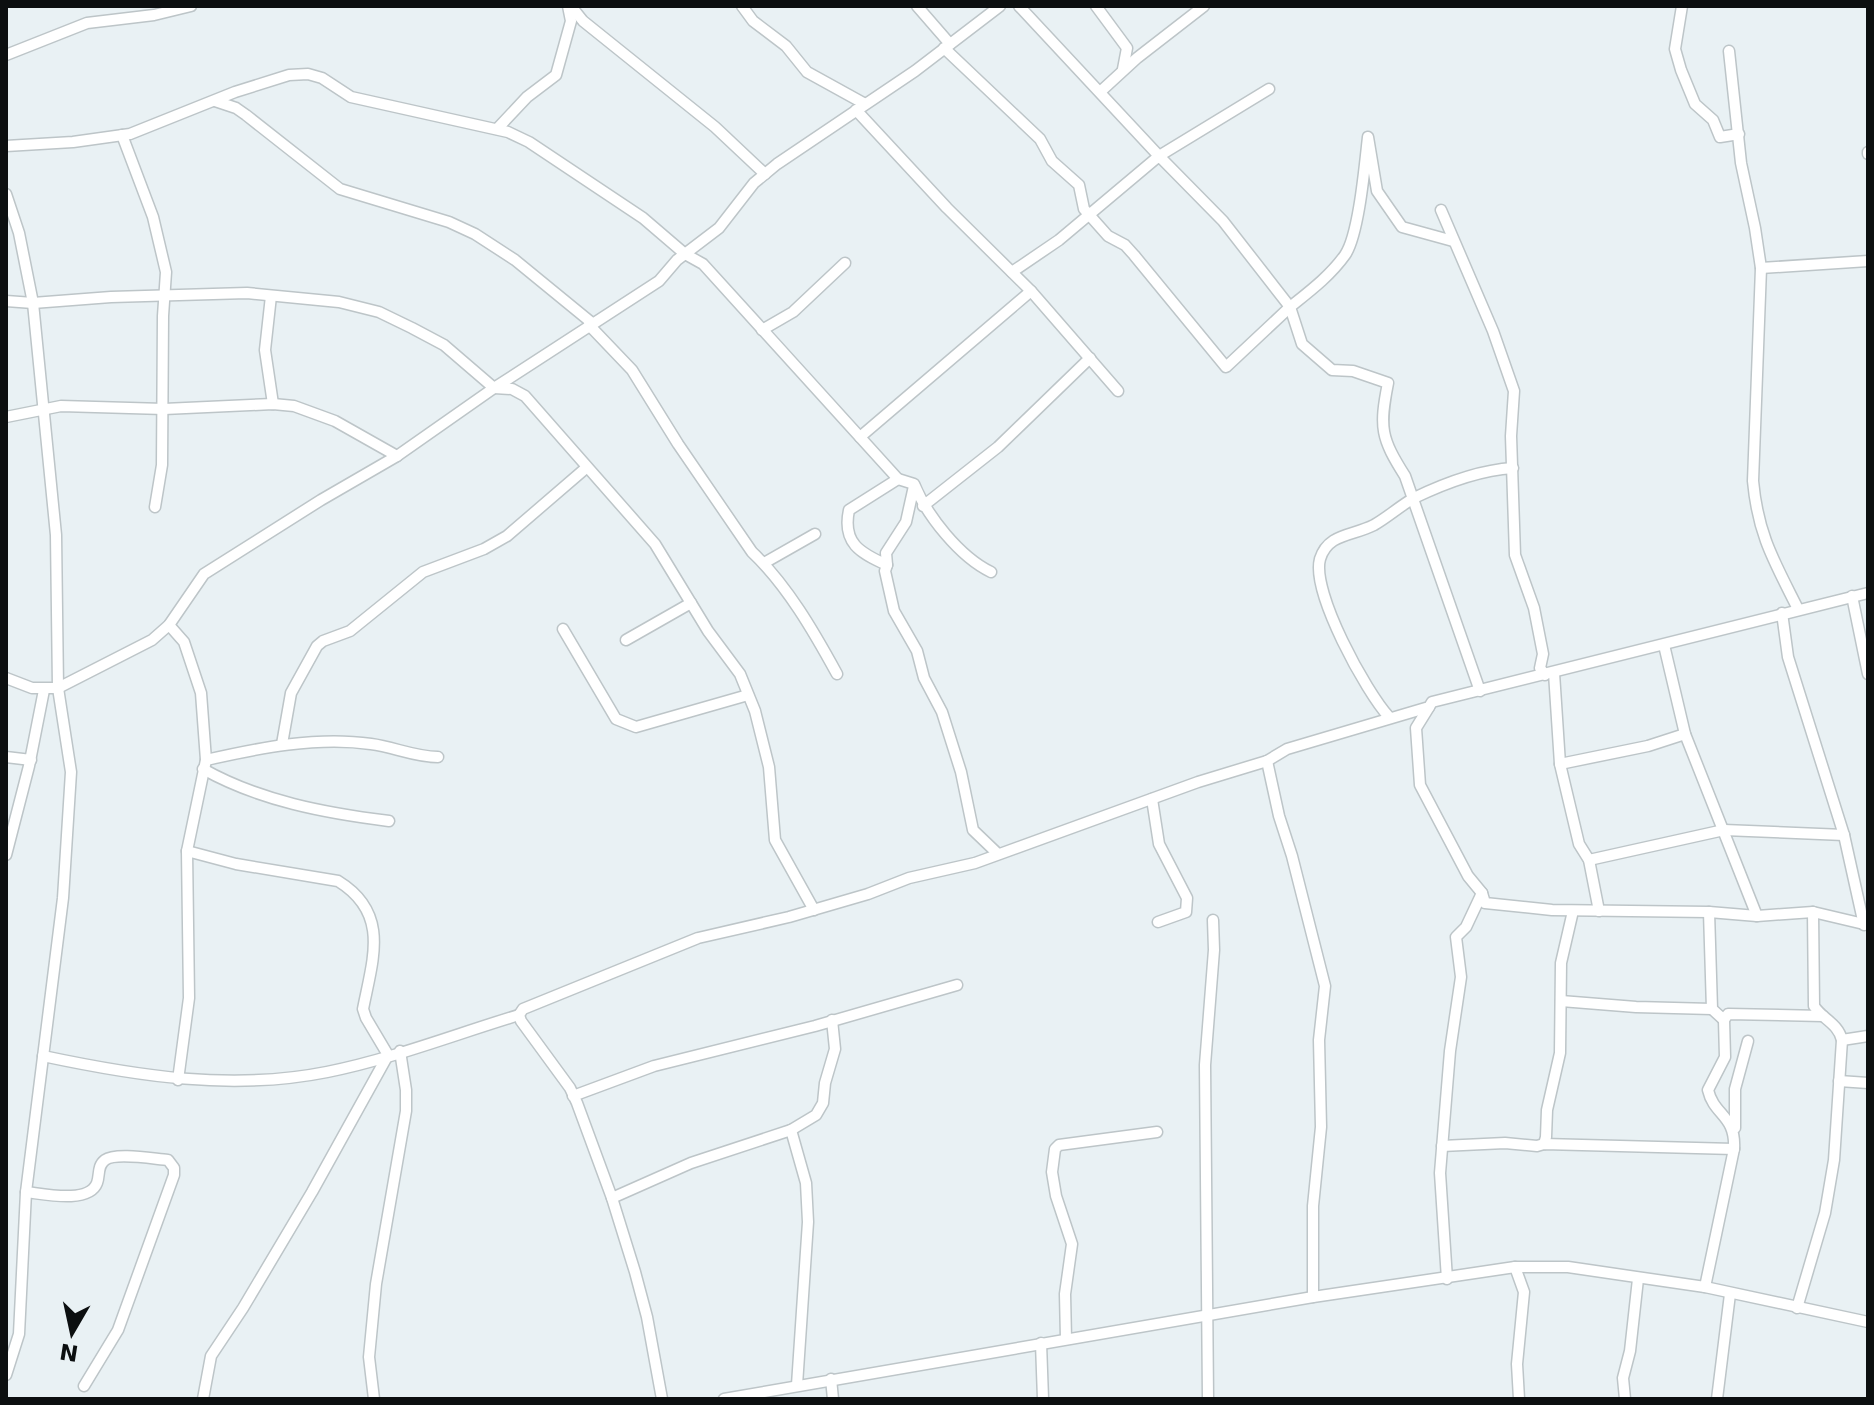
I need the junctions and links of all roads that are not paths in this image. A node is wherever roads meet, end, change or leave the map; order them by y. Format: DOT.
graph roads {
  1 [pos="191,6"];
  2 [pos="570,6"];
  3 [pos="742,6"];
  4 [pos="917,6"];
  5 [pos="1000,6"];
  6 [pos="1019,6"];
  7 [pos="1096,6"];
  8 [pos="1204,6"];
  9 [pos="1682,6"];
  10 [pos="156,10"];
  11 [pos="947,46"];
  12 [pos="1729,51"];
  13 [pos="6,55"];
  14 [pos="1122,71"];
  15 [pos="1269,89"];
  16 [pos="1100,92"];
  17 [pos="215,101"];
  18 [pos="861,107"];
  19 [pos="497,129"];
  20 [pos="1739,134"];
  21 [pos="122,135"];
  22 [pos="6,146"];
  23 [pos="1159,156"];
  24 [pos="765,174"];
  25 [pos="6,194"];
  26 [pos="1441,210"];
  27 [pos="1089,214"];
  28 [pos="1453,241"];
  29 [pos="685,254"];
  30 [pos="1868,261"];
  31 [pos="845,263"];
  32 [pos="1761,268"];
  33 [pos="1012,272"];
  34 [pos="1031,291"];
  35 [pos="271,296"];
  36 [pos="165,297"];
  37 [pos="6,301"];
  38 [pos="33,303"];
  39 [pos="1290,307"];
  40 [pos="591,324"];
  41 [pos="762,330"];
  42 [pos="1090,358"];
  43 [pos="494,388"];
  44 [pos="1118,391"];
  45 [pos="273,404"];
  46 [pos="45,409"];
  47 [pos="164,409"];
  48 [pos="6,417"];
  49 [pos="860,437"];
  50 [pos="397,456"];
  51 [pos="586,468"];
  52 [pos="1513,468"];
  53 [pos="898,479"];
  54 [pos="914,484"];
  55 [pos="1413,499"];
  56 [pos="923,506"];
  57 [pos="155,507"];
  58 [pos="815,534"];
  59 [pos="764,563"];
  60 [pos="887,565"];
  61 [pos="991,572"];
  62 [pos="1868,593"];
  63 [pos="1852,596"];
  64 [pos="691,603"];
  65 [pos="1798,609"];
  66 [pos="1782,613"];
  67 [pos="169,625"];
  68 [pos="563,629"];
  69 [pos="626,640"];
  70 [pos="1664,645"];
  71 [pos="837,674"];
  72 [pos="1550,674"];
  73 [pos="1868,674"];
  74 [pos="6,678"];
  75 [pos="58,688"];
  76 [pos="44,690"];
  77 [pos="1480,691"];
  78 [pos="748,695"];
  79 [pos="1429,707"];
  80 [pos="1389,717"];
  81 [pos="1685,734"];
  82 [pos="282,744"];
  83 [pos="6,757"];
  84 [pos="438,757"];
  85 [pos="31,760"];
  86 [pos="1267,761"];
  87 [pos="1560,764"];
  88 [pos="205,765"];
  89 [pos="1152,799"];
  90 [pos="389,821"];
  91 [pos="1724,830"];
  92 [pos="1844,835"];
  93 [pos="187,851"];
  94 [pos="997,853"];
  95 [pos="6,855"];
  96 [pos="1589,860"];
  97 [pos="1482,893"];
  98 [pos="814,910"];
  99 [pos="1573,911"];
  100 [pos="1599,911"];
  101 [pos="1709,912"];
  102 [pos="1813,912"];
  103 [pos="1757,916"];
  104 [pos="1213,920"];
  105 [pos="1158,922"];
  106 [pos="1866,925"];
  107 [pos="957,985"];
  108 [pos="1561,1001"];
  109 [pos="1712,1009"];
  110 [pos="519,1015"];
  111 [pos="1825,1016"];
  112 [pos="832,1020"];
  113 [pos="1724,1020"];
  114 [pos="1868,1036"];
  115 [pos="1842,1040"];
  116 [pos="1748,1041"];
  117 [pos="400,1051"];
  118 [pos="388,1055"];
  119 [pos="43,1056"];
  120 [pos="178,1080"];
  121 [pos="1839,1081"];
  122 [pos="1868,1083"];
  123 [pos="573,1096"];
  124 [pos="791,1130"];
  125 [pos="1157,1132"];
  126 [pos="1735,1134"];
  127 [pos="1544,1144"];
  128 [pos="1442,1146"];
  129 [pos="1734,1149"];
  130 [pos="26,1192"];
  131 [pos="612,1198"];
  132 [pos="1515,1267"];
  133 [pos="1447,1279"];
  134 [pos="1638,1279"];
  135 [pos="1705,1287"];
  136 [pos="1730,1294"];
  137 [pos="1313,1297"];
  138 [pos="1797,1308"];
  139 [pos="1208,1317"];
  140 [pos="1868,1322"];
  141 [pos="1066,1339"];
  142 [pos="1041,1343"];
  143 [pos="6,1375"];
  144 [pos="831,1379"];
  145 [pos="797,1385"];
  146 [pos="84,1386"];
  147 [pos="203,1399"];
  148 [pos="374,1399"];
  149 [pos="662,1399"];
  150 [pos="724,1399"];
  151 [pos="833,1399"];
  152 [pos="1043,1399"];
  153 [pos="1208,1399"];
  154 [pos="1519,1399"];
  155 [pos="1625,1399"];
  156 [pos="1717,1399"];
  1 -- 10 [label="street"];
  2 -- 19 [label="street"];
  2 -- 24 [label="street"];
  3 -- 18 [label="street"];
  4 -- 11 [label="street"];
  5 -- 11 [label="street"];
  6 -- 16 [label="street"];
  7 -- 14 [label="street"];
  8 -- 14 [label="street"];
  9 -- 20 [label="street"];
  10 -- 13 [label="street"];
  11 -- 18 [label="street"];
  11 -- 27 [label="street"];
  12 -- 20 [label="street"];
  14 -- 16 [label="street"];
  15 -- 23 [label="street"];
  16 -- 23 [label="street"];
  17 -- 19 [label="street"];
  17 -- 21 [label="street"];
  17 -- 40 [label="street"];
  18 -- 24 [label="street"];
  18 -- 33 [label="street"];
  19 -- 29 [label="street"];
  20 -- 32 [label="street"];
  21 -- 22 [label="street"];
  21 -- 36 [label="street"];
  23 -- 27 [label="street"];
  23 -- 39 [label="street"];
  24 -- 29 [label="street"];
  25 -- 38 [label="street"];
  26 -- 28 [label="street"];
  27 -- 33 [label="street"];
  27 -- 39 [label="street"];
  28 -- 39 [label="street"];
  28 -- 52 [label="street"];
  29 -- 40 [label="street"];
  29 -- 41 [label="street"];
  30 -- 32 [label="street"];
  31 -- 41 [label="street"];
  32 -- 65 [label="street"];
  33 -- 34 [label="street"];
  34 -- 42 [label="street"];
  34 -- 49 [label="street"];
  35 -- 36 [label="street"];
  35 -- 43 [label="street"];
  35 -- 45 [label="street"];
  36 -- 38 [label="street"];
  36 -- 47 [label="street"];
  37 -- 38 [label="street"];
  38 -- 46 [label="street"];
  39 -- 55 [label="street"];
  40 -- 43 [label="street"];
  40 -- 59 [label="street"];
  41 -- 49 [label="street"];
  42 -- 44 [label="street"];
  42 -- 56 [label="street"];
  43 -- 50 [label="street"];
  43 -- 51 [label="street"];
  45 -- 47 [label="street"];
  45 -- 50 [label="street"];
  46 -- 47 [label="street"];
  46 -- 48 [label="street"];
  46 -- 75 [label="street"];
  47 -- 57 [label="street"];
  49 -- 53 [label="street"];
  50 -- 67 [label="street"];
  51 -- 64 [label="street"];
  51 -- 82 [label="street"];
  52 -- 55 [label="street"];
  52 -- 72 [label="street"];
  53 -- 54 [label="street"];
  53 -- 60 [label="street"];
  54 -- 56 [label="street"];
  54 -- 60 [label="street"];
  55 -- 77 [label="street"];
  55 -- 80 [label="street"];
  56 -- 61 [label="street"];
  58 -- 59 [label="street"];
  59 -- 71 [label="street"];
  60 -- 94 [label="street"];
  62 -- 63 [label="street"];
  63 -- 65 [label="street"];
  63 -- 73 [label="street"];
  64 -- 69 [label="street"];
  64 -- 78 [label="street"];
  65 -- 66 [label="street"];
  66 -- 70 [label="street"];
  66 -- 92 [label="street"];
  67 -- 75 [label="street"];
  67 -- 88 [label="street"];
  68 -- 78 [label="street"];
  70 -- 72 [label="street"];
  70 -- 81 [label="street"];
  72 -- 77 [label="street"];
  72 -- 87 [label="street"];
  74 -- 76 [label="street"];
  75 -- 76 [label="street"];
  75 -- 119 [label="street"];
  76 -- 85 [label="street"];
  77 -- 79 [label="street"];
  78 -- 98 [label="street"];
  79 -- 80 [label="street"];
  79 -- 97 [label="street"];
  80 -- 86 [label="street"];
  81 -- 87 [label="street"];
  81 -- 91 [label="street"];
  82 -- 84 [label="street"];
  82 -- 88 [label="street"];
  83 -- 85 [label="street"];
  85 -- 95 [label="street"];
  86 -- 89 [label="street"];
  86 -- 137 [label="street"];
  87 -- 96 [label="street"];
  88 -- 90 [label="street"];
  88 -- 93 [label="street"];
  89 -- 94 [label="street"];
  89 -- 105 [label="street"];
  91 -- 92 [label="street"];
  91 -- 96 [label="street"];
  91 -- 103 [label="street"];
  92 -- 106 [label="street"];
  93 -- 118 [label="street"];
  93 -- 120 [label="street"];
  94 -- 98 [label="street"];
  96 -- 100 [label="street"];
  97 -- 99 [label="street"];
  97 -- 128 [label="street"];
  98 -- 110 [label="street"];
  99 -- 100 [label="street"];
  99 -- 108 [label="street"];
  100 -- 101 [label="street"];
  101 -- 103 [label="street"];
  101 -- 109 [label="street"];
  102 -- 103 [label="street"];
  102 -- 106 [label="street"];
  102 -- 111 [label="street"];
  104 -- 139 [label="street"];
  107 -- 112 [label="street"];
  108 -- 109 [label="street"];
  108 -- 127 [label="street"];
  109 -- 113 [label="street"];
  110 -- 117 [label="street"];
  110 -- 123 [label="street"];
  111 -- 113 [label="street"];
  111 -- 115 [label="street"];
  112 -- 123 [label="street"];
  112 -- 124 [label="street"];
  113 -- 126 [label="street"];
  114 -- 115 [label="street"];
  115 -- 121 [label="street"];
  116 -- 126 [label="street"];
  117 -- 118 [label="street"];
  117 -- 148 [label="street"];
  118 -- 120 [label="street"];
  118 -- 147 [label="street"];
  119 -- 120 [label="street"];
  119 -- 130 [label="street"];
  121 -- 122 [label="street"];
  121 -- 138 [label="street"];
  123 -- 131 [label="street"];
  124 -- 131 [label="street"];
  124 -- 145 [label="street"];
  125 -- 141 [label="street"];
  126 -- 129 [label="street"];
  127 -- 128 [label="street"];
  127 -- 129 [label="street"];
  128 -- 133 [label="street"];
  129 -- 135 [label="street"];
  130 -- 143 [label="street"];
  130 -- 146 [label="street"];
  131 -- 149 [label="street"];
  132 -- 133 [label="street"];
  132 -- 134 [label="street"];
  132 -- 154 [label="street"];
  133 -- 137 [label="street"];
  134 -- 135 [label="street"];
  134 -- 155 [label="street"];
  135 -- 136 [label="street"];
  136 -- 138 [label="street"];
  136 -- 156 [label="street"];
  137 -- 139 [label="street"];
  138 -- 140 [label="street"];
  139 -- 141 [label="street"];
  139 -- 153 [label="street"];
  141 -- 142 [label="street"];
  142 -- 144 [label="street"];
  142 -- 152 [label="street"];
  144 -- 145 [label="street"];
  144 -- 151 [label="street"];
  145 -- 150 [label="street"];
}
